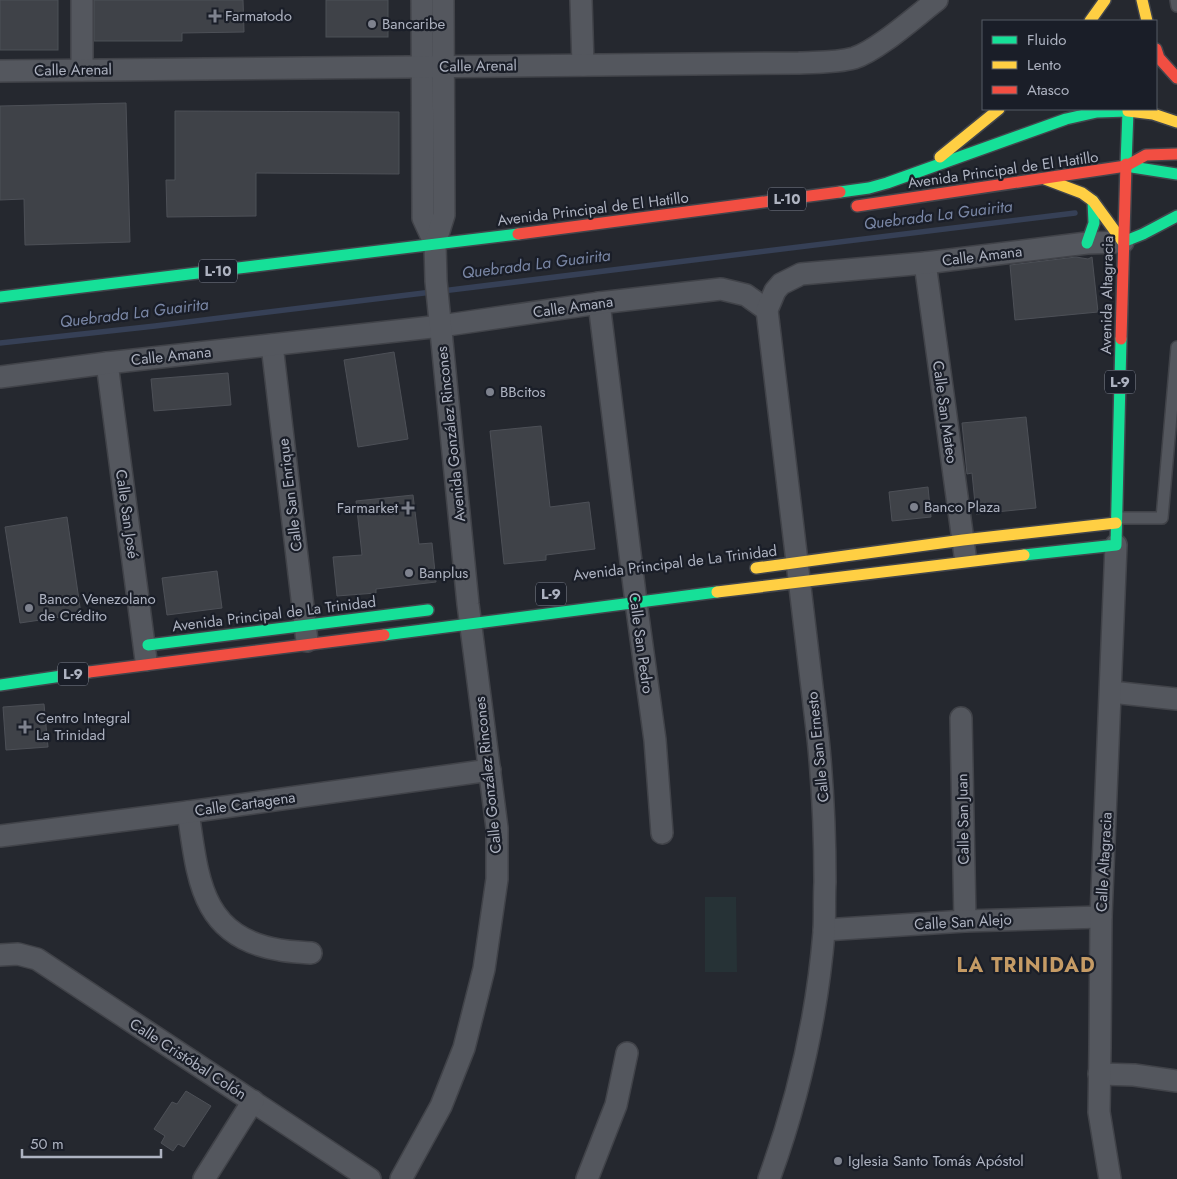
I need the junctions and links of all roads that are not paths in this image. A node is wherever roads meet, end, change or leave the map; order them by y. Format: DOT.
graph roads {
  1 [pos="82,0"];
  2 [pos="422,0"];
  3 [pos="443,0"];
  4 [pos="581,0"];
  5 [pos="937,0"];
  6 [pos="1105,0"];
  7 [pos="1142,0"];
  8 [pos="1176,0"];
  9 [pos="1177,6"];
  10 [pos="1091,20"];
  11 [pos="1147,20"];
  12 [pos="1157,52"];
  13 [pos="583,65"];
  14 [pos="422,66"];
  15 [pos="444,67"];
  16 [pos="82,70"];
  17 [pos="0,72"];
  18 [pos="1177,78"];
  19 [pos="998,110"];
  20 [pos="1128,110"];
  21 [pos="1177,122"];
  22 [pos="1177,154"];
  23 [pos="1126,166"];
  24 [pos="927,168"];
  25 [pos="1177,174"];
  26 [pos="1043,179"];
  27 [pos="1092,201"];
  28 [pos="844,208"];
  29 [pos="1177,216"];
  30 [pos="1123,242"];
  31 [pos="1087,243"];
  32 [pos="435,263"];
  33 [pos="925,263"];
  34 [pos="0,297"];
  35 [pos="599,303"];
  36 [pos="767,310"];
  37 [pos="440,324"];
  38 [pos="272,346"];
  39 [pos="1177,346"];
  40 [pos="107,363"];
  41 [pos="0,377"];
  42 [pos="1117,521"];
  43 [pos="1116,544"];
  44 [pos="964,550"];
  45 [pos="747,569"];
  46 [pos="797,572"];
  47 [pos="634,589"];
  48 [pos="439,608"];
  49 [pos="468,609"];
  50 [pos="307,636"];
  51 [pos="142,652"];
  52 [pos="0,685"];
  53 [pos="1111,692"];
  54 [pos="1177,699"];
  55 [pos="961,718"];
  56 [pos="490,770"];
  57 [pos="188,812"];
  58 [pos="662,834"];
  59 [pos="0,836"];
  60 [pos="1101,917"];
  61 [pos="965,920"];
  62 [pos="824,930"];
  63 [pos="311,953"];
  64 [pos="0,955"];
  65 [pos="627,1053"];
  66 [pos="1100,1074"];
  67 [pos="1177,1081"];
  68 [pos="253,1101"];
  69 [pos="204,1179"];
  70 [pos="370,1179"];
  71 [pos="402,1179"];
  72 [pos="586,1179"];
  73 [pos="769,1179"];
  74 [pos="1110,1179"];
  1 -- 16 [label="street"];
  2 -- 14 [label="street, Avenida González Rincones"];
  3 -- 15 [label="street, Avenida González Rincones"];
  4 -- 13 [label="street"];
  5 -- 13 [label="street, Calle Arenal"];
  6 -- 10 [label="main road"];
  7 -- 11 [label="main road"];
  8 -- 9 [label="lane"];
  12 -- 18 [label="main road"];
  13 -- 15 [label="street, Calle Arenal"];
  14 -- 15 [label="street, Calle Arenal"];
  14 -- 16 [label="street, Calle Arenal"];
  14 -- 32 [label="street, Avenida González Rincones"];
  15 -- 32 [label="street, Avenida González Rincones"];
  16 -- 17 [label="street, Calle Arenal"];
  19 -- 24 [label="main road, L-10"];
  20 -- 21 [label="main road, Avenida Principal de El Hatillo / L-10"];
  20 -- 23 [label="main road, L-9"];
  20 -- 24 [label="main road, Avenida Principal de El Hatillo / L-10"];
  22 -- 23 [label="main road"];
  23 -- 25 [label="main road, Avenida Principal de El Hatillo"];
  23 -- 26 [label="main road, Avenida Principal de El Hatillo"];
  23 -- 30 [label="main road, Avenida Altagracia / L-9"];
  24 -- 32 [label="main road, Avenida Principal de El Hatillo / L-10"];
  26 -- 27 [label="main road"];
  26 -- 28 [label="main road, Avenida Principal de El Hatillo"];
  27 -- 30 [label="main road"];
  27 -- 31 [label="main road"];
  29 -- 30 [label="main road"];
  30 -- 31 [label="street, Calle Amana"];
  30 -- 42 [label="main road, Avenida Altagracia / L-9"];
  31 -- 33 [label="street, Calle Amana"];
  32 -- 34 [label="main road, Avenida Principal de El Hatillo / L-10"];
  32 -- 37 [label="street, Avenida González Rincones"];
  33 -- 36 [label="street, Calle Amana"];
  33 -- 44 [label="street, Calle San Mateo"];
  35 -- 36 [label="street, Calle Amana"];
  35 -- 37 [label="street, Calle Amana"];
  35 -- 47 [label="street, Calle San Pedro"];
  36 -- 46 [label="street, Calle San Ernesto"];
  37 -- 38 [label="street, Calle Amana"];
  37 -- 49 [label="street, Avenida González Rincones"];
  38 -- 40 [label="street, Calle Amana"];
  38 -- 50 [label="street, Calle San Enrique"];
  39 -- 42 [label="lane"];
  40 -- 41 [label="street, Calle Amana"];
  40 -- 51 [label="street, Calle San José"];
  42 -- 43 [label="main road, Avenida Altagracia / L-9"];
  42 -- 44 [label="main road, Avenida Principal de La Trinidad / L-9"];
  43 -- 44 [label="main road, Avenida Principal de La Trinidad / L-9"];
  43 -- 53 [label="street, Calle Altagracia"];
  44 -- 46 [label="main road, Avenida Principal de La Trinidad / L-9"];
  44 -- 46 [label="main road, Avenida Principal de La Trinidad / L-9"];
  45 -- 46 [label="main road, Avenida Principal de La Trinidad / L-9"];
  46 -- 47 [label="main road, Avenida Principal de La Trinidad / L-9"];
  46 -- 62 [label="street, Calle San Ernesto"];
  47 -- 49 [label="main road, Avenida Principal de La Trinidad / L-9"];
  47 -- 58 [label="street, Calle San Pedro"];
  48 -- 50 [label="main road, Avenida Principal de La Trinidad / L-9"];
  49 -- 50 [label="main road, Avenida Principal de La Trinidad / L-9"];
  49 -- 56 [label="street, Calle González Rincones"];
  50 -- 51 [label="main road, Avenida Principal de La Trinidad / L-9"];
  50 -- 51 [label="main road, Avenida Principal de La Trinidad / L-9"];
  51 -- 52 [label="main road, Avenida Principal de La Trinidad / L-9"];
  53 -- 54 [label="street"];
  53 -- 60 [label="street, Calle Altagracia"];
  55 -- 61 [label="street, Calle San Juan"];
  56 -- 57 [label="street, Calle Cartagena"];
  56 -- 71 [label="street, Calle González Rincones"];
  57 -- 59 [label="street, Calle Cartagena"];
  57 -- 63 [label="street"];
  60 -- 61 [label="street, Calle San Alejo"];
  60 -- 66 [label="street, Calle Altagracia"];
  61 -- 62 [label="street, Calle San Alejo"];
  62 -- 73 [label="street, Calle San Ernesto"];
  64 -- 68 [label="street, Calle Cristóbal Colón"];
  65 -- 72 [label="street"];
  66 -- 67 [label="street"];
  66 -- 74 [label="street, Calle Altagracia"];
  68 -- 69 [label="street"];
  68 -- 70 [label="street, Calle Cristóbal Colón"];
}
